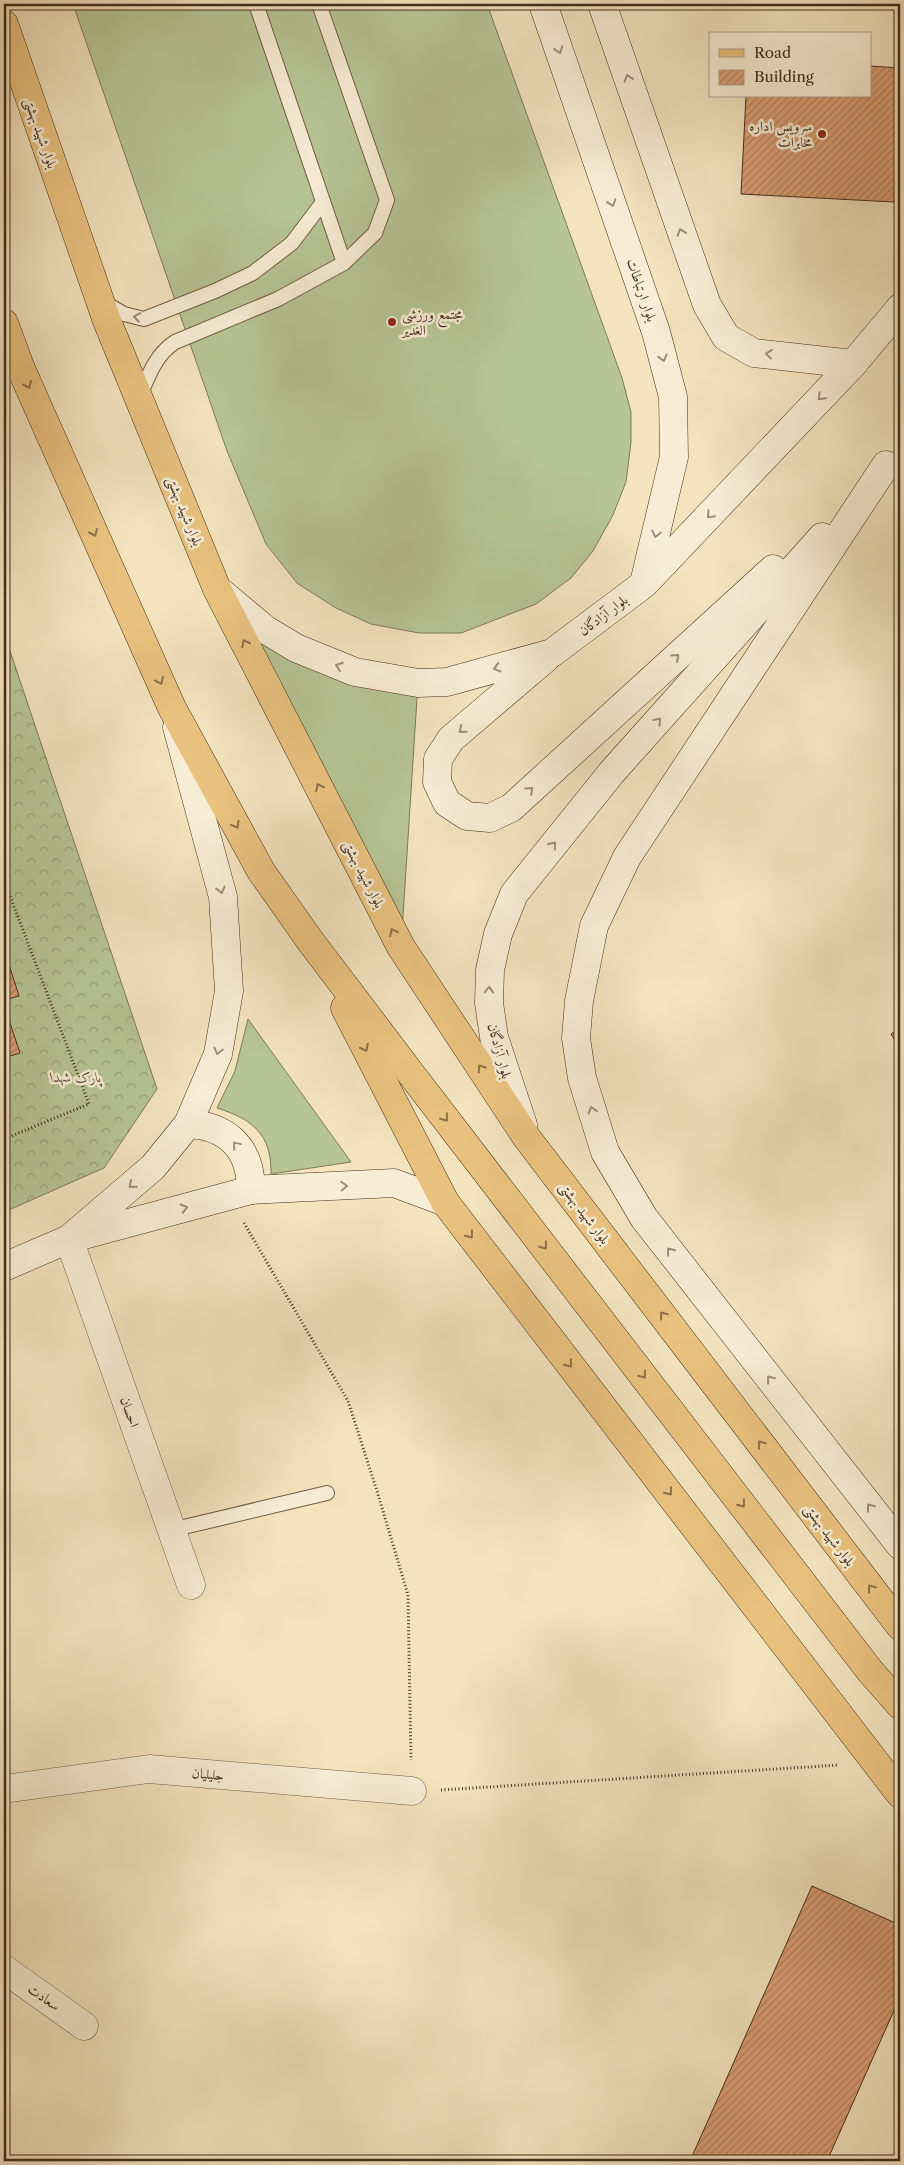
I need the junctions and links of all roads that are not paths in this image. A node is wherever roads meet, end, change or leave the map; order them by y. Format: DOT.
graph roads {
  1 [pos="256,4"];
  2 [pos="319,4"];
  3 [pos="543,4"];
  4 [pos="602,4"];
  5 [pos="5,29"];
  6 [pos="323,202"];
  7 [pos="344,263"];
  8 [pos="99,300"];
  9 [pos="900,308"];
  10 [pos="4,323"];
  11 [pos="852,364"];
  12 [pos="139,399"];
  13 [pos="893,457"];
  14 [pos="644,584"];
  15 [pos="217,589"];
  16 [pos="552,653"];
  17 [pos="172,708"];
  18 [pos="311,942"];
  19 [pos="188,1124"];
  20 [pos="527,1138"];
  21 [pos="240,1193"];
  22 [pos="445,1202"];
  23 [pos="69,1239"];
  24 [pos="4,1267"];
  25 [pos="327,1493"];
  26 [pos="171,1530"];
  27 [pos="900,1545"];
  28 [pos="191,1585"];
  29 [pos="900,1626"];
  30 [pos="900,1706"];
  31 [pos="878,1763"];
  32 [pos="900,1780"];
  33 [pos="4,1789"];
  34 [pos="412,1792"];
  35 [pos="900,1794"];
  36 [pos="4,1969"];
  37 [pos="84,2026"];
  1 -- 6 [label="lane"];
  2 -- 7 [label="lane"];
  3 -- 14 [label="main road, بلوار ارتباطات, one-way"];
  11 -- 4 [label="main road, one-way"];
  5 -- 8 [label="main road, بلوار شهید بهشتی"];
  6 -- 7 [label="lane"];
  6 -- 8 [label="lane, one-way"];
  7 -- 12 [label="lane"];
  8 -- 12 [label="main road, بلوار شهید بهشتی"];
  9 -- 11 [label="main road, بلوار آزادگان"];
  10 -- 17 [label="main road, one-way"];
  11 -- 14 [label="main road, بلوار آزادگان, one-way"];
  12 -- 15 [label="main road, بلوار شهید بهشتی"];
  16 -- 13 [label="main road, one-way"];
  20 -- 13 [label="main road, بلوار آزادگان, one-way"];
  27 -- 13 [label="main road, one-way"];
  14 -- 16 [label="main road, بلوار آزادگان"];
  16 -- 15 [label="main road, بلوار آزادگان, one-way"];
  20 -- 15 [label="main road, بلوار شهید بهشتی, one-way"];
  17 -- 18 [label="main road, one-way"];
  17 -- 19 [label="main road, one-way"];
  18 -- 22 [label="main road, one-way"];
  18 -- 30 [label="main road, one-way"];
  21 -- 19 [label="main road, one-way"];
  19 -- 23 [label="main road, one-way"];
  29 -- 20 [label="main road, بلوار شهید بهشتی, one-way"];
  21 -- 22 [label="main road, one-way"];
  23 -- 21 [label="main road, one-way"];
  22 -- 31 [label="main road, one-way"];
  23 -- 24 [label="main road"];
  23 -- 26 [label="main road, احسان"];
  25 -- 26 [label="lane"];
  26 -- 28 [label="main road, احسان"];
  31 -- 32 [label="main road"];
  31 -- 35 [label="main road"];
  33 -- 34 [label="main road, جلیلیان"];
  36 -- 37 [label="main road, سعادت"];
}
